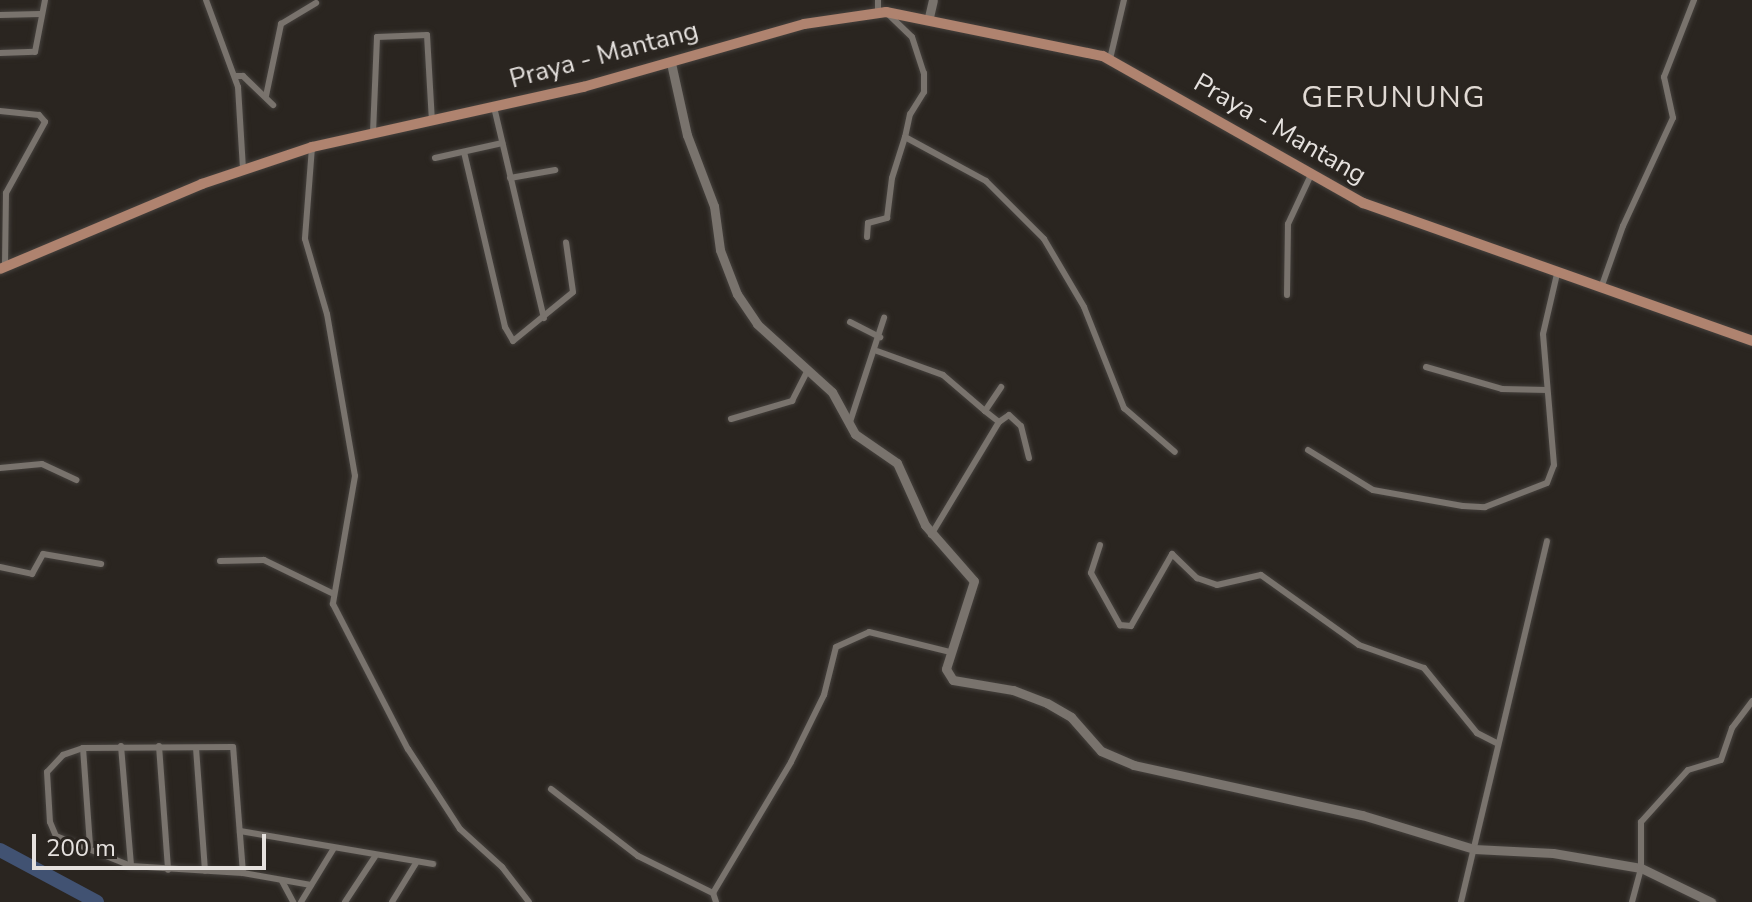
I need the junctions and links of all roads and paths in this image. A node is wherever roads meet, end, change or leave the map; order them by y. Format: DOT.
graph roads {
  1 [pos="45,0"];
  2 [pos="206,0"];
  3 [pos="878,0"];
  4 [pos="933,0"];
  5 [pos="1124,0"];
  6 [pos="1694,0"];
  7 [pos="316,3"];
  8 [pos="882,12"];
  9 [pos="43,14"];
  10 [pos="0,15"];
  11 [pos="929,17"];
  12 [pos="0,53"];
  13 [pos="1110,59"];
  14 [pos="671,63"];
  15 [pos="236,76"];
  16 [pos="266,96"];
  17 [pos="273,105"];
  18 [pos="494,107"];
  19 [pos="0,111"];
  20 [pos="432,122"];
  21 [pos="373,133"];
  22 [pos="905,137"];
  23 [pos="502,143"];
  24 [pos="312,147"];
  25 [pos="464,152"];
  26 [pos="435,158"];
  27 [pos="243,169"];
  28 [pos="555,170"];
  29 [pos="1311,175"];
  30 [pos="510,178"];
  31 [pos="867,237"];
  32 [pos="566,242"];
  33 [pos="3,268"];
  34 [pos="1557,274"];
  35 [pos="1601,288"];
  36 [pos="1287,295"];
  37 [pos="544,318"];
  38 [pos="884,318"];
  39 [pos="850,322"];
  40 [pos="880,337"];
  41 [pos="1752,341"];
  42 [pos="877,351"];
  43 [pos="809,367"];
  44 [pos="1426,367"];
  45 [pos="1001,387"];
  46 [pos="1547,390"];
  47 [pos="985,411"];
  48 [pos="731,419"];
  49 [pos="999,422"];
  50 [pos="849,425"];
  51 [pos="1308,450"];
  52 [pos="1175,452"];
  53 [pos="1029,458"];
  54 [pos="0,468"];
  55 [pos="76,480"];
  56 [pos="931,535"];
  57 [pos="1547,541"];
  58 [pos="1100,545"];
  59 [pos="220,561"];
  60 [pos="101,564"];
  61 [pos="0,567"];
  62 [pos="332,593"];
  63 [pos="950,652"];
  64 [pos="1752,701"];
  65 [pos="1497,743"];
  66 [pos="121,746"];
  67 [pos="159,746"];
  68 [pos="83,748"];
  69 [pos="196,748"];
  70 [pos="551,789"];
  71 [pos="240,831"];
  72 [pos="90,846"];
  73 [pos="334,848"];
  74 [pos="1474,849"];
  75 [pos="376,855"];
  76 [pos="416,863"];
  77 [pos="433,864"];
  78 [pos="131,866"];
  79 [pos="1641,868"];
  80 [pos="168,870"];
  81 [pos="205,871"];
  82 [pos="243,873"];
  83 [pos="282,881"];
  84 [pos="311,885"];
  85 [pos="713,893"];
  86 [pos="293,902"];
  87 [pos="301,902"];
  88 [pos="345,902"];
  89 [pos="392,902"];
  90 [pos="529,902"];
  91 [pos="716,902"];
  92 [pos="1461,902"];
  93 [pos="1632,902"];
  94 [pos="1711,902"];
  1 -- 9 [label="street"];
  2 -- 15 [label="street"];
  3 -- 8 [label="street"];
  4 -- 11 [label="street"];
  5 -- 13 [label="street"];
  6 -- 35 [label="street"];
  7 -- 16 [label="street"];
  8 -- 11 [label="main road, Praya - Mantang"];
  8 -- 14 [label="main road, Praya - Mantang"];
  8 -- 22 [label="street"];
  9 -- 10 [label="street"];
  9 -- 12 [label="street"];
  11 -- 13 [label="main road, Praya - Mantang"];
  13 -- 29 [label="main road, Praya - Mantang"];
  14 -- 18 [label="main road, Praya - Mantang"];
  14 -- 43 [label="street"];
  15 -- 16 [label="street"];
  15 -- 27 [label="street"];
  16 -- 17 [label="street"];
  18 -- 20 [label="main road, Praya - Mantang"];
  18 -- 23 [label="street"];
  19 -- 33 [label="street"];
  20 -- 21 [label="main road, Praya - Mantang"];
  20 -- 21 [label="street"];
  21 -- 24 [label="main road, Praya - Mantang"];
  22 -- 31 [label="street"];
  22 -- 52 [label="street"];
  23 -- 25 [label="street"];
  23 -- 30 [label="street"];
  24 -- 27 [label="main road, Praya - Mantang"];
  24 -- 62 [label="street"];
  25 -- 26 [label="street"];
  25 -- 37 [label="street"];
  27 -- 33 [label="main road, Praya - Mantang"];
  28 -- 30 [label="street"];
  29 -- 34 [label="main road, Praya - Mantang"];
  29 -- 36 [label="street"];
  30 -- 37 [label="street"];
  32 -- 37 [label="street"];
  34 -- 35 [label="main road, Praya - Mantang"];
  34 -- 46 [label="street"];
  35 -- 41 [label="main road, Praya - Mantang"];
  38 -- 40 [label="street"];
  39 -- 40 [label="street"];
  40 -- 42 [label="street"];
  42 -- 47 [label="street"];
  42 -- 50 [label="street"];
  43 -- 48 [label="street"];
  43 -- 50 [label="street"];
  44 -- 46 [label="street"];
  45 -- 47 [label="street"];
  46 -- 51 [label="street"];
  47 -- 49 [label="street"];
  49 -- 53 [label="street"];
  49 -- 56 [label="street"];
  50 -- 56 [label="street"];
  54 -- 55 [label="street"];
  56 -- 63 [label="street"];
  57 -- 65 [label="street"];
  58 -- 65 [label="street"];
  59 -- 62 [label="street"];
  60 -- 61 [label="street"];
  62 -- 90 [label="street"];
  63 -- 74 [label="street"];
  63 -- 85 [label="street"];
  64 -- 79 [label="street"];
  65 -- 74 [label="street"];
  66 -- 67 [label="street"];
  66 -- 68 [label="street"];
  66 -- 78 [label="street"];
  67 -- 69 [label="street"];
  67 -- 80 [label="street"];
  68 -- 72 [label="street"];
  68 -- 72 [label="street"];
  69 -- 71 [label="street"];
  69 -- 81 [label="street"];
  70 -- 85 [label="street"];
  71 -- 73 [label="street"];
  71 -- 82 [label="street"];
  72 -- 78 [label="street"];
  73 -- 75 [label="street"];
  73 -- 84 [label="street"];
  74 -- 79 [label="street"];
  74 -- 92 [label="street"];
  75 -- 76 [label="street"];
  75 -- 88 [label="street"];
  76 -- 77 [label="street"];
  76 -- 89 [label="street"];
  78 -- 80 [label="street"];
  79 -- 93 [label="street"];
  79 -- 94 [label="street"];
  80 -- 81 [label="street"];
  81 -- 82 [label="street"];
  82 -- 83 [label="street"];
  83 -- 84 [label="street"];
  83 -- 86 [label="street"];
  84 -- 87 [label="street"];
  85 -- 91 [label="street"];
}
